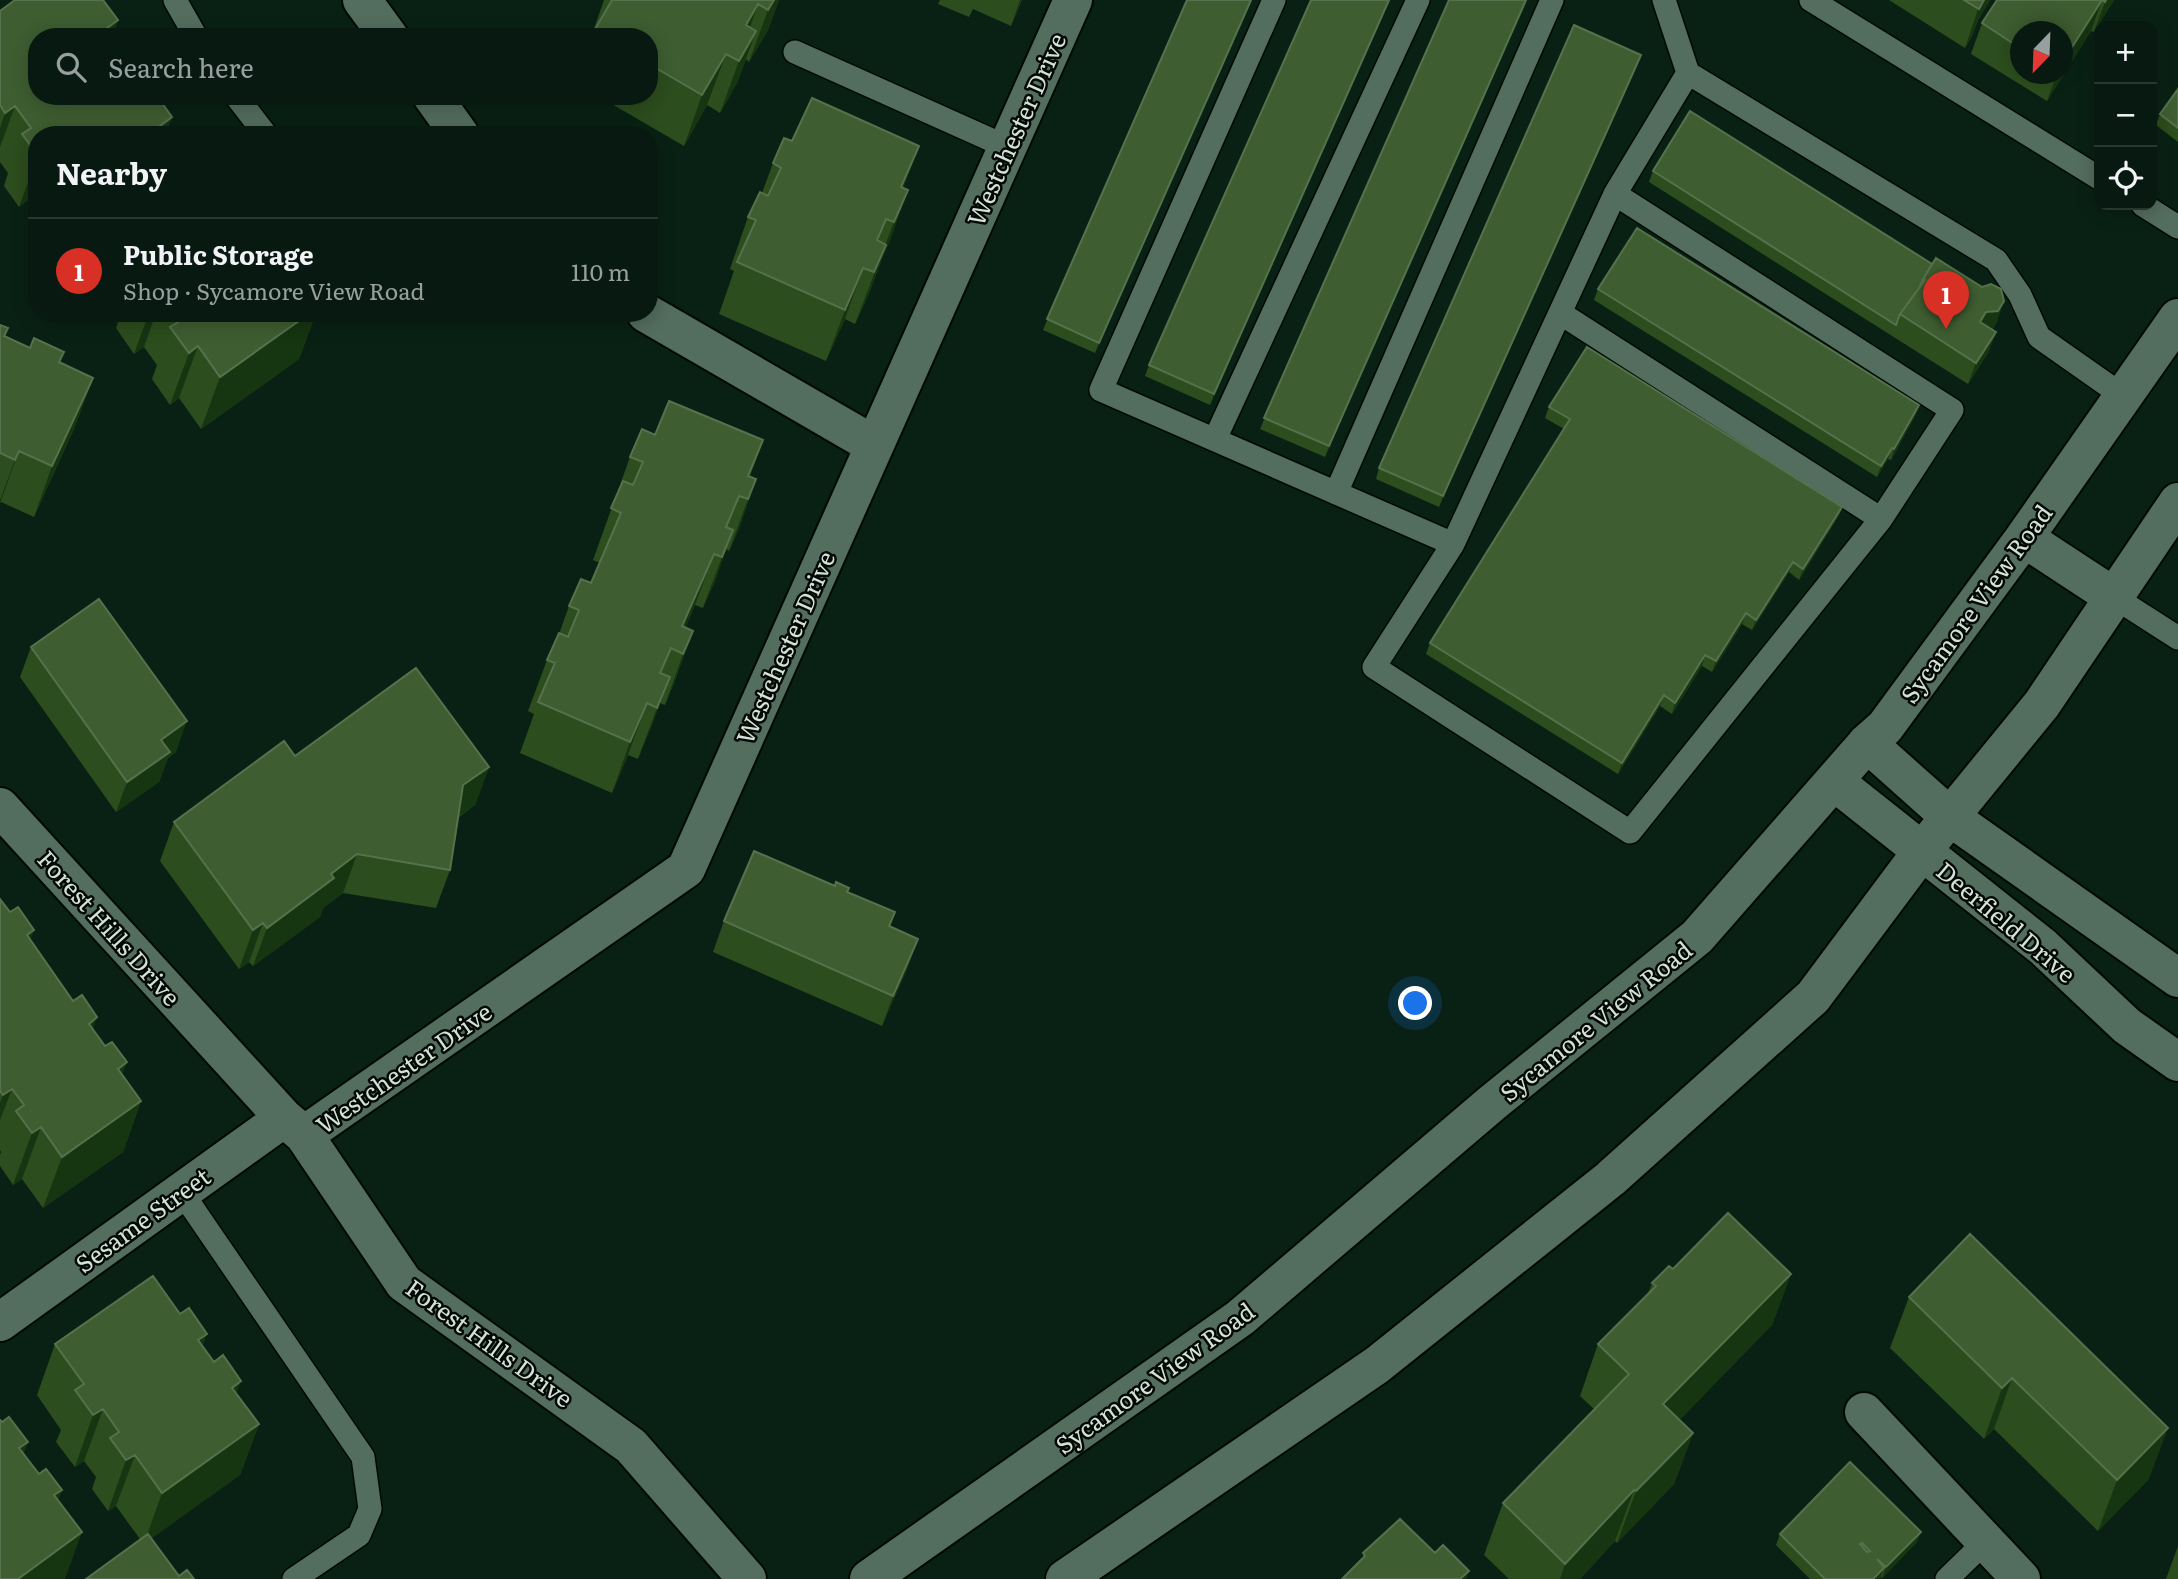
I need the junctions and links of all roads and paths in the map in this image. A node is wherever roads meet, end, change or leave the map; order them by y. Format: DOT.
graph roads {
  1 [pos="174,0"];
  2 [pos="362,0"];
  3 [pos="1073,0"];
  4 [pos="1274,0"];
  5 [pos="1418,0"];
  6 [pos="1552,0"];
  7 [pos="1664,0"];
  8 [pos="1811,0"];
  9 [pos="191,28"];
  10 [pos="382,28"];
  11 [pos="795,52"];
  12 [pos="1688,73"];
  13 [pos="243,105"];
  14 [pos="438,105"];
  15 [pos="259,126"];
  16 [pos="454,126"];
  17 [pos="1007,147"];
  18 [pos="2094,175"];
  19 [pos="1615,194"];
  20 [pos="2151,210"];
  21 [pos="2178,226"];
  22 [pos="1560,313"];
  23 [pos="2178,318"];
  24 [pos="658,320"];
  25 [pos="2123,396"];
  26 [pos="1215,439"];
  27 [pos="874,445"];
  28 [pos="1336,493"];
  29 [pos="2178,502"];
  30 [pos="1881,519"];
  31 [pos="2024,538"];
  32 [pos="1453,544"];
  33 [pos="2114,597"];
  34 [pos="2178,638"];
  35 [pos="1867,743"];
  36 [pos="1835,782"];
  37 [pos="0,807"];
  38 [pos="1950,817"];
  39 [pos="1922,850"];
  40 [pos="2178,978"];
  41 [pos="2178,1062"];
  42 [pos="294,1127"];
  43 [pos="181,1191"];
  44 [pos="0,1322"];
  45 [pos="1864,1412"];
  46 [pos="1986,1542"];
  47 [pos="294,1579"];
  48 [pos="747,1579"];
  49 [pos="869,1579"];
  50 [pos="1065,1579"];
  51 [pos="1947,1579"];
  52 [pos="2021,1579"];
  1 -- 9 [label="lane"];
  2 -- 10 [label="street"];
  3 -- 17 [label="street, Westchester Drive"];
  4 -- 26 [label="lane"];
  5 -- 26 [label="lane"];
  6 -- 28 [label="lane"];
  7 -- 12 [label="lane"];
  8 -- 18 [label="lane"];
  11 -- 17 [label="lane"];
  12 -- 19 [label="lane"];
  12 -- 25 [label="lane"];
  13 -- 15 [label="lane"];
  14 -- 16 [label="street"];
  17 -- 27 [label="street, Westchester Drive"];
  19 -- 22 [label="lane"];
  19 -- 30 [label="lane"];
  20 -- 21 [label="lane"];
  22 -- 30 [label="lane"];
  22 -- 32 [label="lane"];
  23 -- 25 [label="street, Sycamore View Road"];
  24 -- 27 [label="street"];
  25 -- 31 [label="street, Sycamore View Road"];
  26 -- 28 [label="lane"];
  27 -- 42 [label="street, Westchester Drive"];
  28 -- 32 [label="lane"];
  29 -- 33 [label="street"];
  30 -- 32 [label="lane"];
  31 -- 33 [label="street"];
  31 -- 35 [label="street, Sycamore View Road"];
  33 -- 34 [label="lane"];
  33 -- 38 [label="street"];
  35 -- 36 [label="street, Sycamore View Road"];
  35 -- 38 [label="street, Deerfield Drive"];
  36 -- 39 [label="street, Deerfield Drive"];
  36 -- 49 [label="street, Sycamore View Road"];
  37 -- 42 [label="street, Forest Hills Drive"];
  38 -- 39 [label="street"];
  38 -- 40 [label="street, Deerfield Drive"];
  39 -- 41 [label="street, Deerfield Drive"];
  39 -- 50 [label="street"];
  42 -- 43 [label="street, Sesame Street"];
  42 -- 48 [label="street, Forest Hills Drive"];
  43 -- 44 [label="street, Sesame Street"];
  43 -- 47 [label="lane"];
  45 -- 46 [label="street"];
  46 -- 51 [label="lane"];
  46 -- 52 [label="street"];
}
